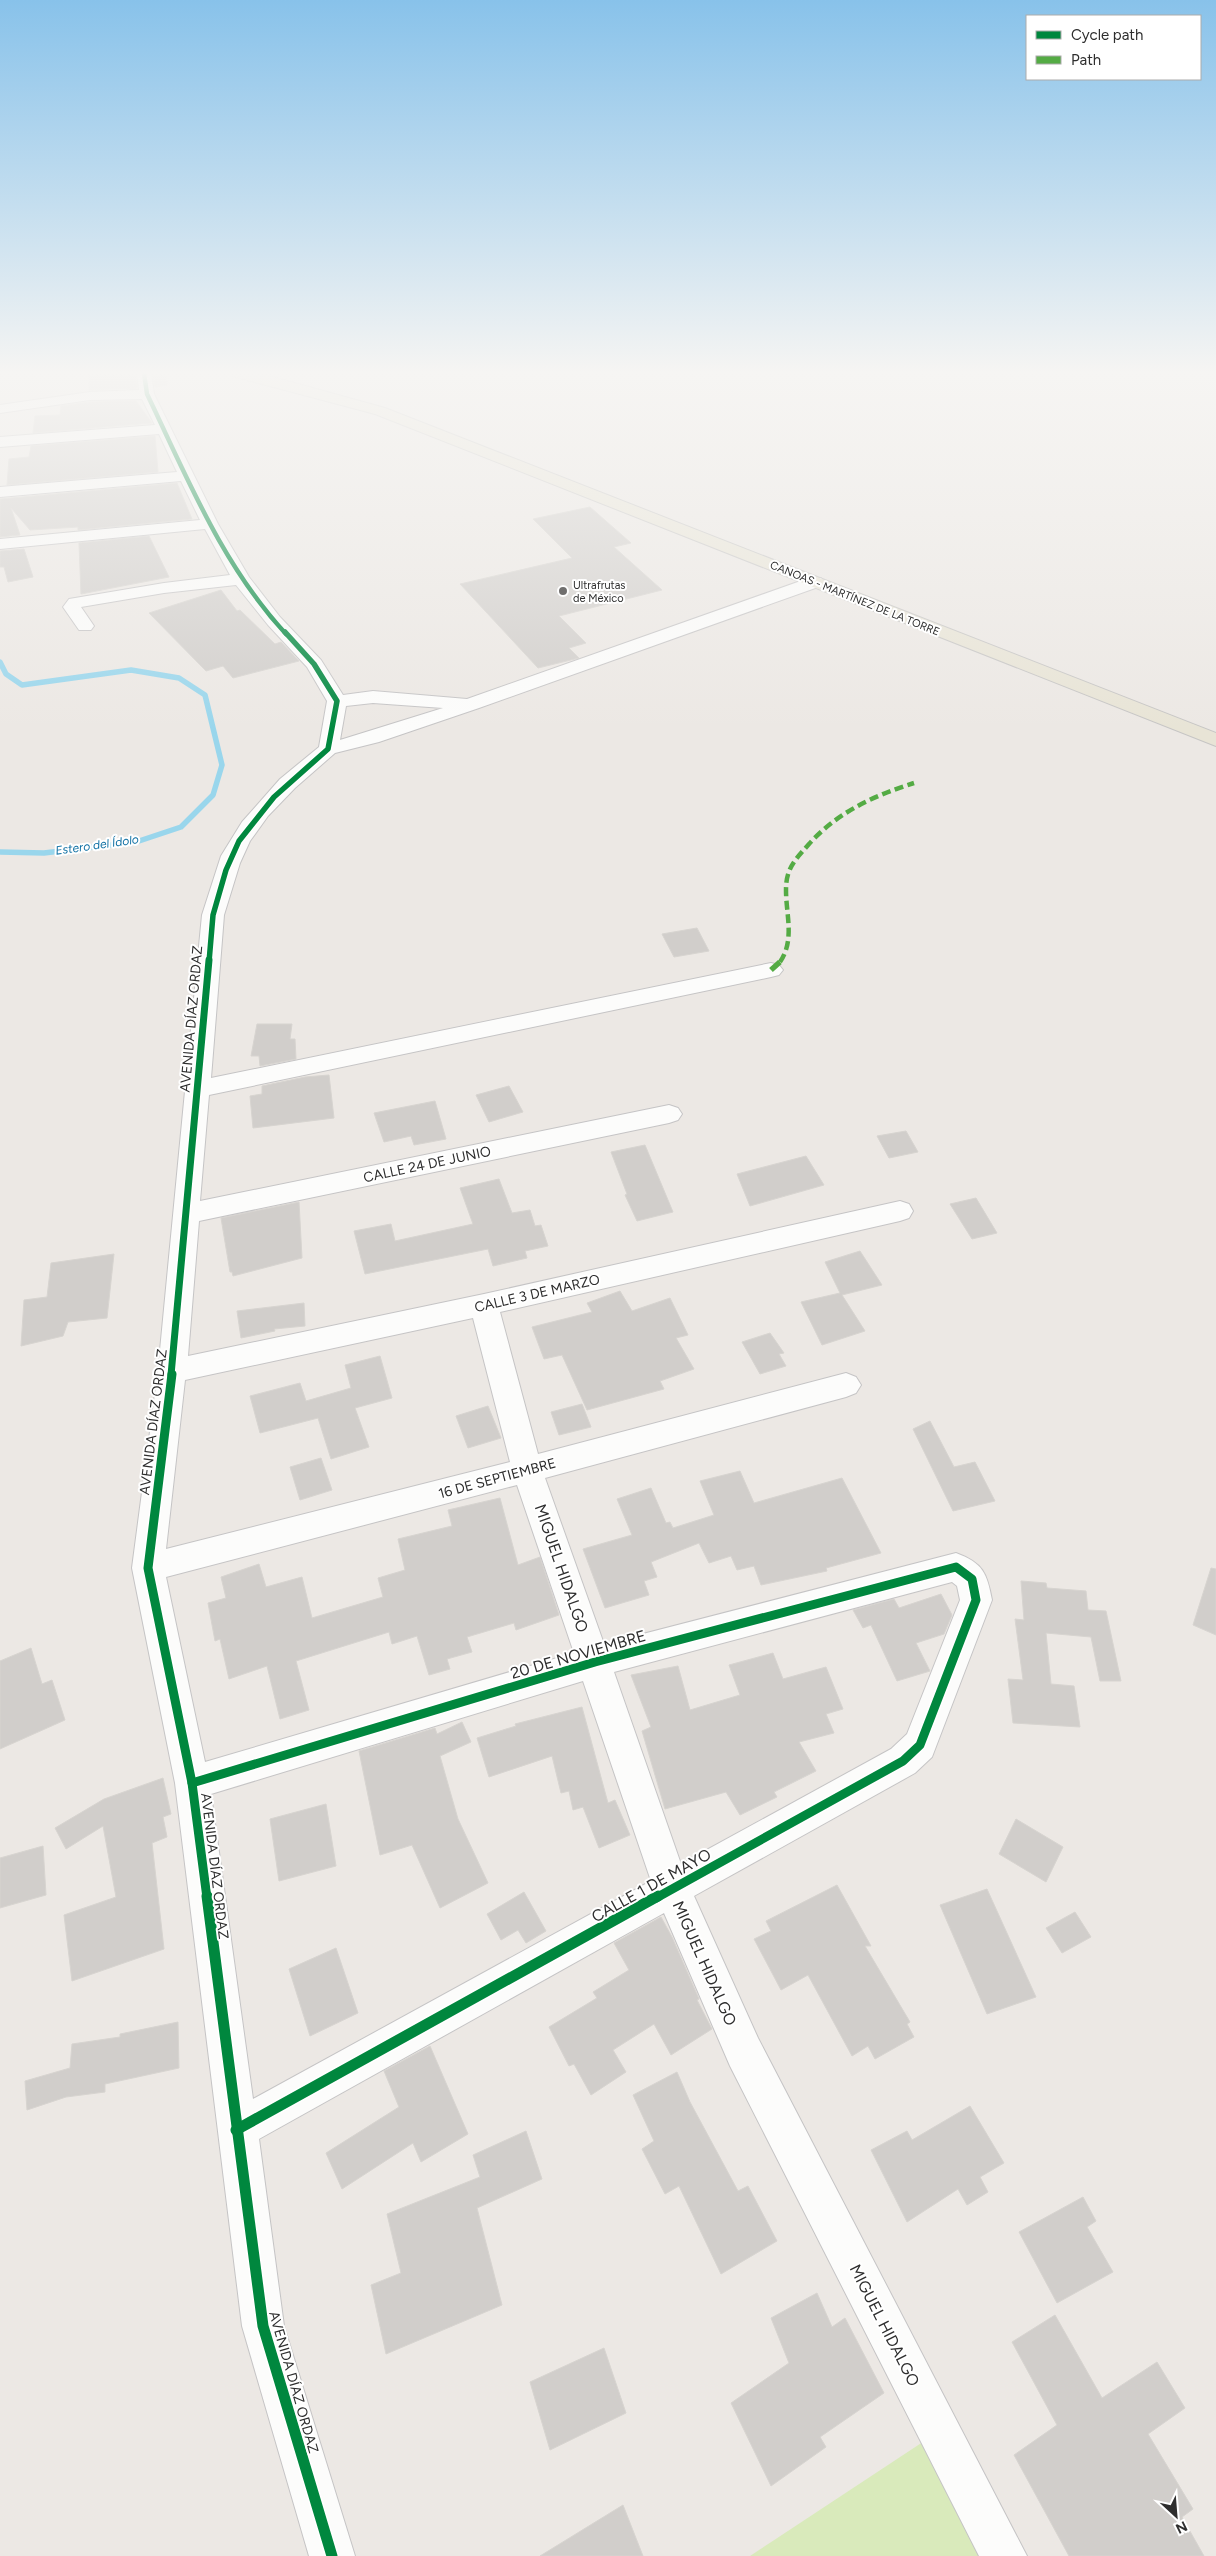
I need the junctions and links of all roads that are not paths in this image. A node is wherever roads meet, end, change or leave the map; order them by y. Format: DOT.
graph roads {
  1 [pos="194,492"];
  2 [pos="587,492"];
  3 [pos="210,524"];
  4 [pos="0,544"];
  5 [pos="241,579"];
  6 [pos="815,582"];
  7 [pos="85,626"];
  8 [pos="336,701"];
  9 [pos="472,704"];
  10 [pos="1216,740"];
  11 [pos="328,749"];
  12 [pos="772,970"];
  13 [pos="197,1089"];
  14 [pos="669,1114"];
  15 [pos="900,1211"];
  16 [pos="185,1214"];
  17 [pos="484,1305"];
  18 [pos="172,1372"];
  19 [pos="846,1385"];
  20 [pos="528,1470"];
  21 [pos="148,1568"];
  22 [pos="972,1579"];
  23 [pos="595,1662"];
  24 [pos="192,1783"];
  25 [pos="672,1889"];
  26 [pos="236,2130"];
  27 [pos="332,2556"];
  28 [pos="1004,2556"];
  1 -- 3 [label="street"];
  2 -- 6 [label="main road, CANOAS - MARTÍNEZ DE LA TORRE"];
  3 -- 4 [label="street"];
  3 -- 5 [label="street"];
  5 -- 7 [label="street"];
  5 -- 8 [label="street"];
  6 -- 9 [label="street"];
  6 -- 10 [label="main road, CANOAS - MARTÍNEZ DE LA TORRE"];
  8 -- 9 [label="street"];
  8 -- 11 [label="street"];
  9 -- 11 [label="street"];
  11 -- 13 [label="street, AVENIDA DÍAZ ORDAZ"];
  12 -- 13 [label="street"];
  13 -- 16 [label="street, AVENIDA DÍAZ ORDAZ"];
  14 -- 16 [label="street, CALLE 24 DE JUNIO"];
  15 -- 17 [label="street, CALLE 3 DE MARZO"];
  16 -- 18 [label="street, AVENIDA DÍAZ ORDAZ"];
  17 -- 18 [label="street, CALLE 3 DE MARZO"];
  17 -- 20 [label="street, MIGUEL HIDALGO"];
  18 -- 21 [label="street, AVENIDA DÍAZ ORDAZ"];
  19 -- 20 [label="street, 16 DE SEPTIEMBRE"];
  20 -- 21 [label="street, 16 DE SEPTIEMBRE"];
  20 -- 23 [label="street, MIGUEL HIDALGO"];
  21 -- 24 [label="street, AVENIDA DÍAZ ORDAZ"];
  22 -- 23 [label="street, 20 DE NOVIEMBRE"];
  22 -- 25 [label="street, CALLE 1 DE MAYO"];
  23 -- 24 [label="street, 20 DE NOVIEMBRE"];
  23 -- 25 [label="street, MIGUEL HIDALGO"];
  24 -- 26 [label="street, AVENIDA DÍAZ ORDAZ"];
  25 -- 26 [label="street, CALLE 1 DE MAYO"];
  25 -- 28 [label="street, MIGUEL HIDALGO"];
  26 -- 27 [label="street, AVENIDA DÍAZ ORDAZ"];
}
